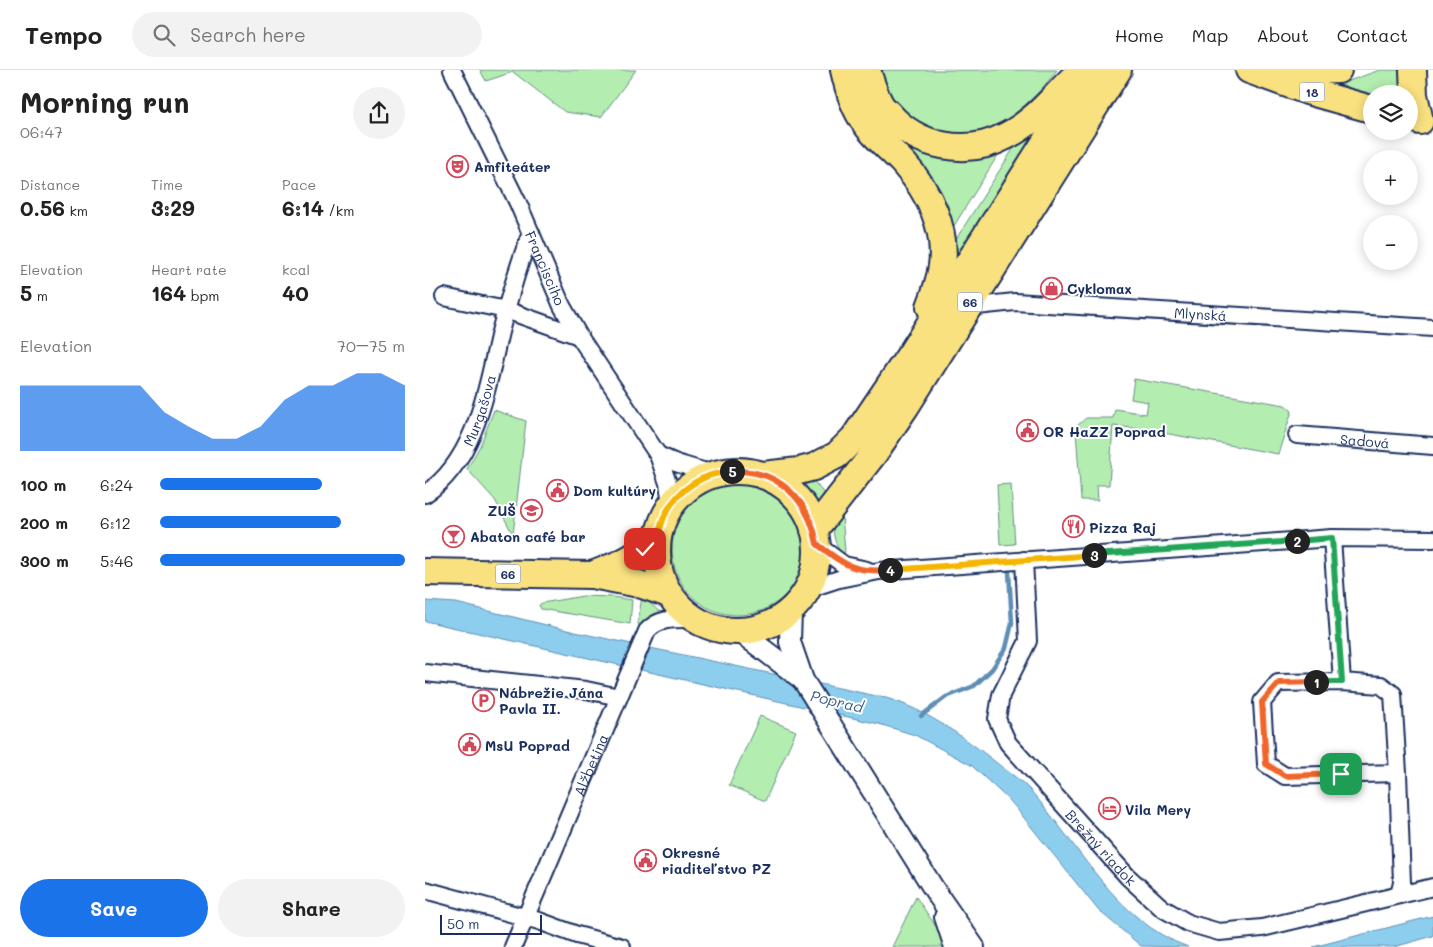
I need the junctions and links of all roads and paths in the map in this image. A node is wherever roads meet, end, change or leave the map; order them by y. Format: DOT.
graph roads {
  1 [pos="451,70"];
  2 [pos="844,70"];
  3 [pos="867,70"];
  4 [pos="1080,70"];
  5 [pos="1091,70"];
  6 [pos="1118,70"];
  7 [pos="1338,70"];
  8 [pos="1413,70"];
  9 [pos="1252,71"];
  10 [pos="1363,107"];
  11 [pos="1424,118"];
  12 [pos="531,233"];
  13 [pos="443,297"];
  14 [pos="967,307"];
  15 [pos="506,310"];
  16 [pos="1433,328"];
  17 [pos="579,336"];
  18 [pos="912,352"];
  19 [pos="1297,434"];
  20 [pos="1433,446"];
  21 [pos="658,455"];
  22 [pos="713,474"];
  23 [pos="763,475"];
  24 [pos="425,494"];
  25 [pos="671,504"];
  26 [pos="658,535"];
  27 [pos="816,537"];
  28 [pos="1332,538"];
  29 [pos="1433,539"];
  30 [pos="1024,560"];
  31 [pos="879,571"];
  32 [pos="425,572"];
  33 [pos="592,575"];
  34 [pos="808,589"];
  35 [pos="669,594"];
  36 [pos="791,611"];
  37 [pos="694,619"];
  38 [pos="740,632"];
  39 [pos="425,673"];
  40 [pos="803,680"];
  41 [pos="1342,682"];
  42 [pos="619,697"];
  43 [pos="1398,773"];
  44 [pos="1433,887"];
  45 [pos="425,890"];
  46 [pos="937,894"];
  47 [pos="1399,895"];
  48 [pos="525,918"];
  49 [pos="513,947"];
  50 [pos="622,947"];
  51 [pos="955,947"];
  52 [pos="974,947"];
  1 -- 12 [label="street, Francisciho"];
  2 -- 18 [label="main road"];
  3 -- 4 [label="main road"];
  5 -- 18 [label="main road, 66"];
  6 -- 14 [label="main road, 66"];
  7 -- 9 [label="main road"];
  8 -- 11 [label="main road"];
  9 -- 10 [label="main road, 18"];
  12 -- 15 [label="street, Murgašova"];
  12 -- 17 [label="street, Francisciho"];
  13 -- 15 [label="street"];
  14 -- 16 [label="street, Mlynská"];
  14 -- 27 [label="main road, 66"];
  15 -- 17 [label="street"];
  15 -- 24 [label="street, Murgašova"];
  17 -- 21 [label="street, Francisciho"];
  18 -- 23 [label="main road, 66"];
  19 -- 20 [label="street, Sadová"];
  21 -- 22 [label="street"];
  21 -- 25 [label="street, Francisciho"];
  22 -- 23 [label="main road, 66"];
  22 -- 25 [label="main road, 66"];
  23 -- 27 [label="main road, 66"];
  25 -- 26 [label="main road, 66"];
  26 -- 33 [label="main road, 66"];
  26 -- 35 [label="main road, 66"];
  27 -- 31 [label="street"];
  27 -- 34 [label="main road, 66"];
  28 -- 29 [label="street"];
  28 -- 30 [label="street"];
  28 -- 41 [label="street"];
  30 -- 31 [label="street"];
  30 -- 47 [label="street, Brežný riadok"];
  31 -- 34 [label="street"];
  32 -- 33 [label="main road, 66"];
  33 -- 35 [label="main road, 66"];
  34 -- 36 [label="main road, 66"];
  35 -- 37 [label="main road, 66"];
  36 -- 38 [label="main road, 66"];
  36 -- 40 [label="street"];
  37 -- 38 [label="main road, 66"];
  37 -- 42 [label="street, Alžbetina"];
  38 -- 40 [label="street"];
  39 -- 42 [label="street"];
  40 -- 46 [label="street"];
  41 -- 43 [label="street"];
  41 -- 43 [label="street"];
  42 -- 48 [label="street, Alžbetina"];
  43 -- 47 [label="street"];
  44 -- 47 [label="street, Brežný riadok"];
  45 -- 48 [label="street"];
  46 -- 51 [label="street"];
  46 -- 52 [label="street"];
  48 -- 49 [label="street, Alžbetina"];
  48 -- 50 [label="street"];
}
